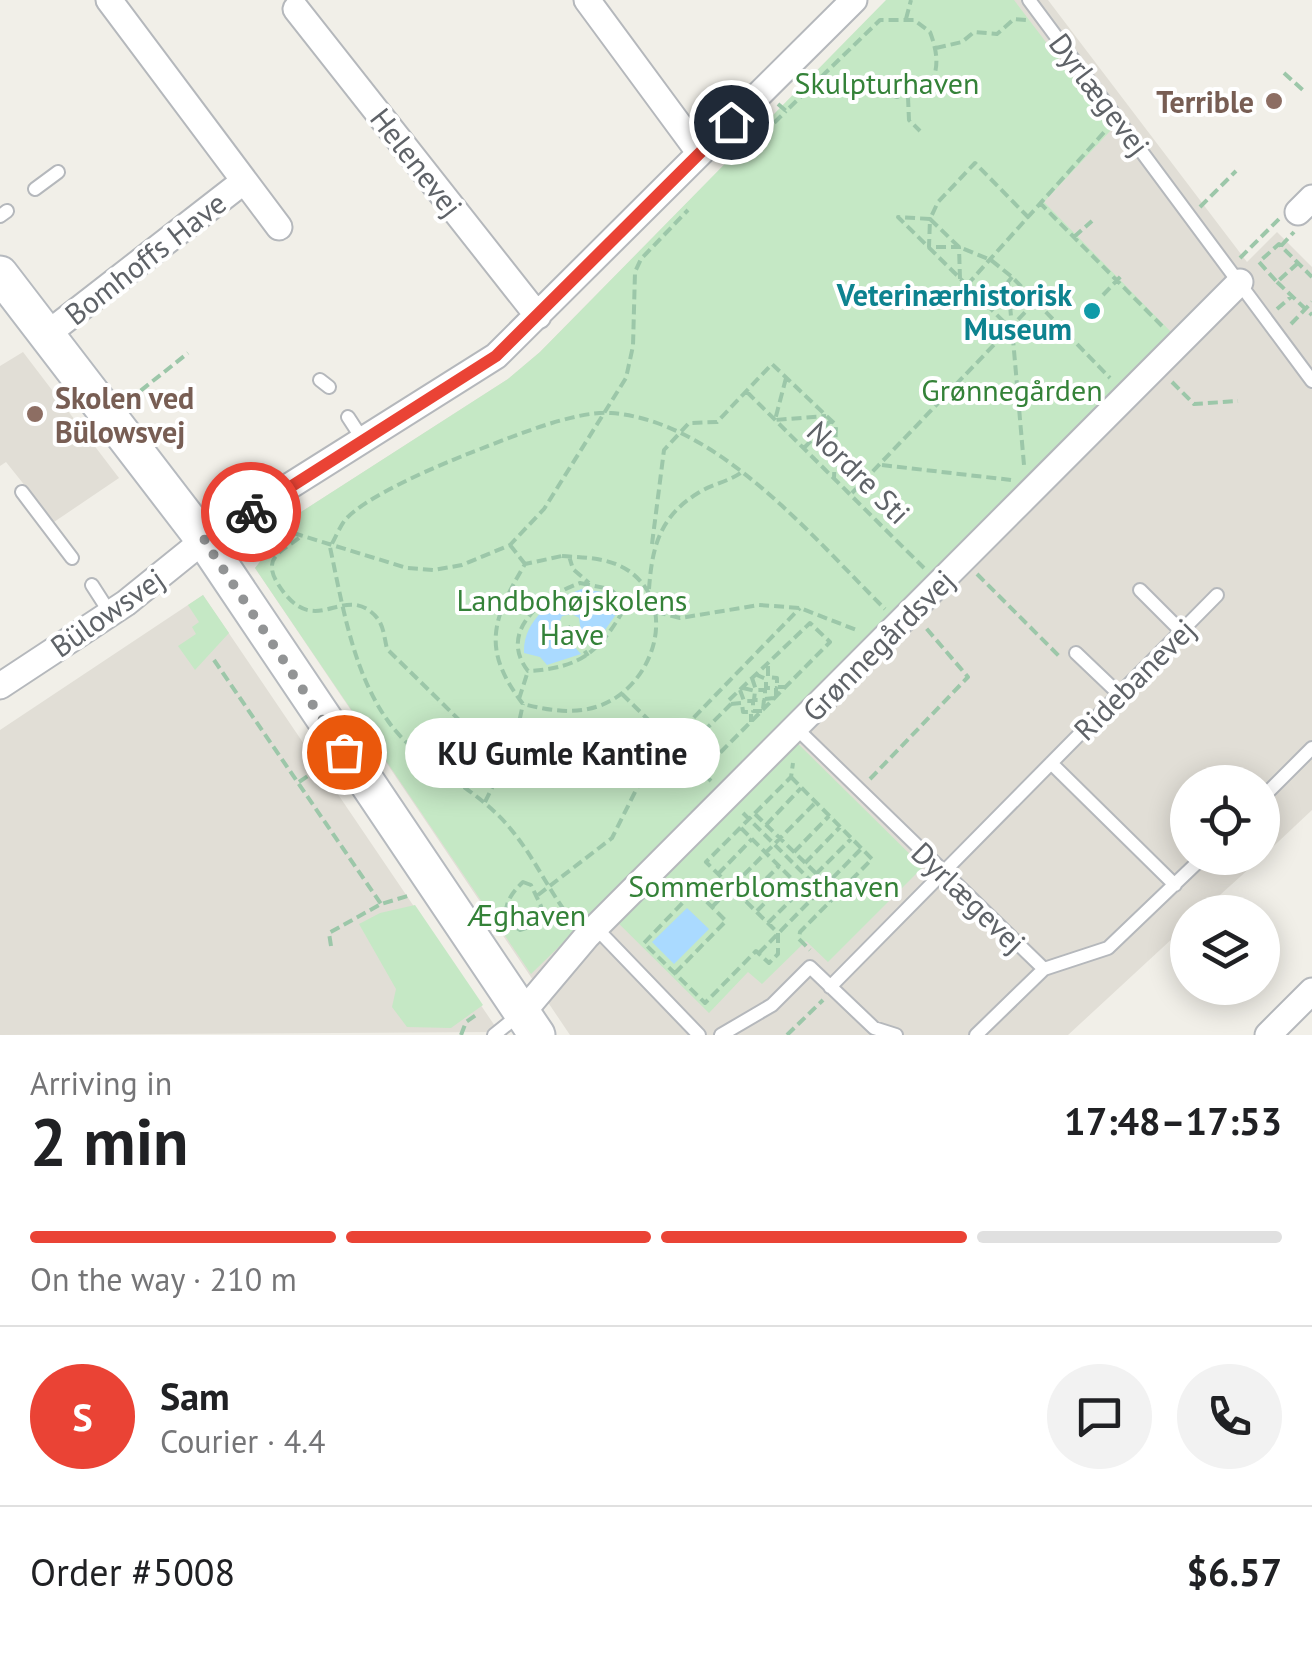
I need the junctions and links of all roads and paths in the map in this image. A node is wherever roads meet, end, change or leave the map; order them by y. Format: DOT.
graph roads {
  1 [pos="109,0"];
  2 [pos="587,0"];
  3 [pos="854,0"];
  4 [pos="911,0"];
  5 [pos="1033,5"];
  6 [pos="296,8"];
  7 [pos="906,19"];
  8 [pos="936,48"];
  9 [pos="1284,73"];
  10 [pos="809,88"];
  11 [pos="764,90"];
  12 [pos="1306,92"];
  13 [pos="908,96"];
  14 [pos="786,111"];
  15 [pos="1118,118"];
  16 [pos="920,131"];
  17 [pos="753,144"];
  18 [pos="699,152"];
  19 [pos="1236,171"];
  20 [pos="58,172"];
  21 [pos="244,181"];
  22 [pos="35,189"];
  23 [pos="1039,202"];
  24 [pos="1305,205"];
  25 [pos="688,210"];
  26 [pos="1190,217"];
  27 [pos="1028,218"];
  28 [pos="930,219"];
  29 [pos="1092,221"];
  30 [pos="279,227"];
  31 [pos="1262,236"];
  32 [pos="1074,237"];
  33 [pos="929,247"];
  34 [pos="960,247"];
  35 [pos="1274,248"];
  36 [pos="991,260"];
  37 [pos="1298,263"];
  38 [pos="0,274"];
  39 [pos="1123,274"];
  40 [pos="1235,275"];
  41 [pos="1312,276"];
  42 [pos="960,279"];
  43 [pos="1010,280"];
  44 [pos="1117,281"];
  45 [pos="1277,282"];
  46 [pos="967,286"];
  47 [pos="1103,294"];
  48 [pos="1036,302"];
  49 [pos="1312,302"];
  50 [pos="986,305"];
  51 [pos="1306,308"];
  52 [pos="1312,315"];
  53 [pos="538,316"];
  54 [pos="1010,328"];
  55 [pos="46,334"];
  56 [pos="1280,336"];
  57 [pos="1178,344"];
  58 [pos="188,353"];
  59 [pos="1157,366"];
  60 [pos="786,378"];
  61 [pos="1312,381"];
  62 [pos="747,392"];
  63 [pos="1128,395"];
  64 [pos="1238,400"];
  65 [pos="608,412"];
  66 [pos="108,416"];
  67 [pos="348,417"];
  68 [pos="831,418"];
  69 [pos="775,420"];
  70 [pos="679,431"];
  71 [pos="364,442"];
  72 [pos="804,448"];
  73 [pos="879,465"];
  74 [pos="742,472"];
  75 [pos="834,478"];
  76 [pos="22,492"];
  77 [pos="850,494"];
  78 [pos="299,538"];
  79 [pos="204,540"];
  80 [pos="510,544"];
  81 [pos="652,544"];
  82 [pos="246,546"];
  83 [pos="330,547"];
  84 [pos="569,556"];
  85 [pos="72,558"];
  86 [pos="963,560"];
  87 [pos="525,564"];
  88 [pos="589,583"];
  89 [pos="940,584"];
  90 [pos="92,585"];
  91 [pos="650,589"];
  92 [pos="1140,590"];
  93 [pos="1217,595"];
  94 [pos="627,604"];
  95 [pos="342,606"];
  96 [pos="800,608"];
  97 [pos="654,610"];
  98 [pos="814,610"];
  99 [pos="110,613"];
  100 [pos="906,618"];
  101 [pos="810,623"];
  102 [pos="568,626"];
  103 [pos="1181,631"];
  104 [pos="863,633"];
  105 [pos="1076,653"];
  106 [pos="588,656"];
  107 [pos="214,660"];
  108 [pos="768,666"];
  109 [pos="1068,666"];
  110 [pos="528,671"];
  111 [pos="753,676"];
  112 [pos="767,678"];
  113 [pos="0,686"];
  114 [pos="785,687"];
  115 [pos="741,688"];
  116 [pos="776,688"];
  117 [pos="766,689"];
  118 [pos="755,690"];
  119 [pos="622,694"];
  120 [pos="1119,694"];
  121 [pos="775,697"];
  122 [pos="764,700"];
  123 [pos="754,701"];
  124 [pos="521,702"];
  125 [pos="743,702"];
  126 [pos="731,704"];
  127 [pos="762,710"];
  128 [pos="752,712"];
  129 [pos="750,722"];
  130 [pos="796,728"];
  131 [pos="670,742"];
  132 [pos="1312,748"];
  133 [pos="682,753"];
  134 [pos="795,755"];
  135 [pos="1052,763"];
  136 [pos="505,765"];
  137 [pos="702,772"];
  138 [pos="790,777"];
  139 [pos="1280,780"];
  140 [pos="801,788"];
  141 [pos="859,789"];
  142 [pos="727,797"];
  143 [pos="485,802"];
  144 [pos="816,802"];
  145 [pos="754,813"];
  146 [pos="829,816"];
  147 [pos="749,819"];
  148 [pos="766,824"];
  149 [pos="840,827"];
  150 [pos="740,828"];
  151 [pos="852,838"];
  152 [pos="752,839"];
  153 [pos="780,839"];
  154 [pos="774,845"];
  155 [pos="862,848"];
  156 [pos="794,852"];
  157 [pos="766,853"];
  158 [pos="805,863"];
  159 [pos="779,866"];
  160 [pos="944,872"];
  161 [pos="718,874"];
  162 [pos="816,874"];
  163 [pos="1184,875"];
  164 [pos="790,878"];
  165 [pos="826,884"];
  166 [pos="1175,884"];
  167 [pos="434,888"];
  168 [pos="732,888"];
  169 [pos="547,890"];
  170 [pos="802,890"];
  171 [pos="820,890"];
  172 [pos="538,896"];
  173 [pos="812,899"];
  174 [pos="746,900"];
  175 [pos="830,901"];
  176 [pos="380,904"];
  177 [pos="712,907"];
  178 [pos="757,912"];
  179 [pos="768,922"];
  180 [pos="591,932"];
  181 [pos="778,933"];
  182 [pos="331,946"];
  183 [pos="759,953"];
  184 [pos="1044,969"];
  185 [pos="675,973"];
  186 [pos="834,982"];
  187 [pos="1312,991"];
  188 [pos="479,1014"];
  189 [pos="530,1024"];
  190 [pos="461,1035"];
  191 [pos="494,1035"];
  192 [pos="699,1035"];
  193 [pos="721,1035"];
  194 [pos="787,1035"];
  195 [pos="896,1035"];
  196 [pos="976,1035"];
  197 [pos="1268,1035"];
  1 -- 21 [label="street, Bomhoffs Have"];
  2 -- 18 [label="street"];
  3 -- 11 [label="street, Bülowsvej"];
  4 -- 7 [label="path"];
  5 -- 8 [label="path"];
  5 -- 15 [label="lane, Dyrlægevej"];
  6 -- 53 [label="street, Helenevej"];
  7 -- 8 [label="path"];
  7 -- 10 [label="path"];
  8 -- 13 [label="path"];
  9 -- 12 [label="path"];
  10 -- 13 [label="path"];
  10 -- 14 [label="path"];
  11 -- 14 [label="path"];
  11 -- 18 [label="street, Bülowsvej"];
  13 -- 16 [label="path"];
  14 -- 17 [label="path"];
  15 -- 23 [label="path"];
  15 -- 26 [label="lane, Dyrlægevej"];
  18 -- 53 [label="street, Bülowsvej"];
  19 -- 26 [label="path"];
  20 -- 22 [label="lane"];
  21 -- 30 [label="street, Bomhoffs Have"];
  21 -- 55 [label="street, Bomhoffs Have"];
  23 -- 27 [label="path"];
  23 -- 32 [label="path"];
  24 -- 31 [label="path"];
  25 -- 65 [label="path"];
  26 -- 40 [label="lane, Dyrlægevej"];
  27 -- 28 [label="path"];
  27 -- 36 [label="path"];
  28 -- 33 [label="path"];
  28 -- 33 [label="path"];
  28 -- 34 [label="path"];
  29 -- 32 [label="path"];
  31 -- 35 [label="path"];
  31 -- 40 [label="path"];
  32 -- 44 [label="path"];
  33 -- 34 [label="path"];
  33 -- 42 [label="path"];
  34 -- 36 [label="path"];
  34 -- 42 [label="path"];
  35 -- 37 [label="path"];
  35 -- 45 [label="path"];
  36 -- 43 [label="path"];
  36 -- 46 [label="path"];
  37 -- 41 [label="path"];
  37 -- 45 [label="path"];
  38 -- 55 [label="street"];
  39 -- 44 [label="path"];
  40 -- 56 [label="lane, Dyrlægevej"];
  40 -- 57 [label="street, Grønnegårdsvej"];
  42 -- 46 [label="path"];
  43 -- 48 [label="path"];
  43 -- 50 [label="path"];
  43 -- 54 [label="path"];
  44 -- 47 [label="path"];
  44 -- 57 [label="path"];
  45 -- 51 [label="path"];
  46 -- 50 [label="path"];
  48 -- 54 [label="path"];
  48 -- 63 [label="path"];
  49 -- 51 [label="path"];
  50 -- 54 [label="path"];
  51 -- 52 [label="path"];
  51 -- 56 [label="path"];
  53 -- 71 [label="street, Bülowsvej"];
  54 -- 73 [label="path"];
  54 -- 73 [label="path"];
  55 -- 66 [label="street"];
  56 -- 61 [label="lane, Dyrlægevej"];
  57 -- 59 [label="street, Grønnegårdsvej"];
  58 -- 66 [label="path"];
  59 -- 63 [label="street, Grønnegårdsvej"];
  59 -- 64 [label="path"];
  60 -- 62 [label="path"];
  60 -- 68 [label="path"];
  60 -- 69 [label="path"];
  62 -- 69 [label="path, Nordre Sti"];
  62 -- 70 [label="path"];
  63 -- 86 [label="street, Grønnegårdsvej"];
  65 -- 70 [label="path"];
  65 -- 80 [label="path"];
  65 -- 83 [label="path"];
  66 -- 79 [label="street"];
  67 -- 71 [label="lane"];
  68 -- 69 [label="path"];
  68 -- 72 [label="path"];
  68 -- 75 [label="path"];
  69 -- 72 [label="path, Nordre Sti"];
  70 -- 74 [label="path"];
  70 -- 81 [label="path"];
  71 -- 79 [label="street, Bülowsvej"];
  72 -- 75 [label="path, Nordre Sti"];
  73 -- 77 [label="path"];
  74 -- 81 [label="path"];
  74 -- 100 [label="path"];
  75 -- 77 [label="path, Nordre Sti"];
  76 -- 85 [label="lane"];
  77 -- 89 [label="path, Nordre Sti"];
  78 -- 82 [label="path"];
  78 -- 83 [label="path"];
  78 -- 95 [label="path"];
  79 -- 99 [label="street, Bülowsvej"];
  79 -- 167 [label="street"];
  80 -- 83 [label="path"];
  80 -- 87 [label="path"];
  81 -- 91 [label="path"];
  83 -- 95 [label="path"];
  84 -- 87 [label="path"];
  84 -- 88 [label="path"];
  84 -- 91 [label="path"];
  86 -- 89 [label="street, Grønnegårdsvej"];
  86 -- 109 [label="path"];
  87 -- 124 [label="path"];
  88 -- 94 [label="path"];
  88 -- 110 [label="path"];
  89 -- 100 [label="street, Grønnegårdsvej"];
  90 -- 99 [label="lane"];
  91 -- 97 [label="path"];
  92 -- 103 [label="lane"];
  93 -- 103 [label="lane, Ridebanevej"];
  94 -- 97 [label="path"];
  94 -- 106 [label="path"];
  95 -- 136 [label="path"];
  95 -- 143 [label="path"];
  96 -- 97 [label="path"];
  96 -- 98 [label="path"];
  96 -- 131 [label="path"];
  97 -- 119 [label="path"];
  98 -- 101 [label="path"];
  98 -- 104 [label="path"];
  99 -- 113 [label="street, Bülowsvej"];
  100 -- 130 [label="street, Grønnegårdsvej"];
  100 -- 141 [label="path"];
  101 -- 108 [label="path"];
  101 -- 114 [label="path"];
  102 -- 106 [label="path"];
  103 -- 120 [label="lane, Ridebanevej"];
  105 -- 120 [label="lane"];
  106 -- 110 [label="path"];
  107 -- 176 [label="path"];
  108 -- 111 [label="path"];
  108 -- 112 [label="path"];
  110 -- 124 [label="path"];
  111 -- 112 [label="path"];
  111 -- 115 [label="path"];
  111 -- 118 [label="path"];
  112 -- 116 [label="path"];
  112 -- 117 [label="path"];
  114 -- 116 [label="path"];
  114 -- 121 [label="path"];
  115 -- 118 [label="path"];
  115 -- 125 [label="path"];
  115 -- 126 [label="path"];
  116 -- 117 [label="path"];
  116 -- 121 [label="path"];
  117 -- 118 [label="path"];
  117 -- 122 [label="path"];
  118 -- 123 [label="path"];
  119 -- 124 [label="path"];
  119 -- 131 [label="path"];
  120 -- 135 [label="lane, Ridebanevej"];
  121 -- 122 [label="path"];
  121 -- 127 [label="path"];
  122 -- 123 [label="path"];
  122 -- 127 [label="path"];
  123 -- 125 [label="path"];
  123 -- 128 [label="path"];
  124 -- 136 [label="path"];
  125 -- 126 [label="path"];
  125 -- 128 [label="path"];
  126 -- 133 [label="path"];
  127 -- 128 [label="path"];
  127 -- 129 [label="path"];
  128 -- 129 [label="path"];
  129 -- 137 [label="path"];
  130 -- 141 [label="lane, Dyrlægevej"];
  130 -- 142 [label="street, Grønnegårdsvej"];
  131 -- 133 [label="path"];
  131 -- 169 [label="path"];
  132 -- 139 [label="lane"];
  133 -- 137 [label="path"];
  134 -- 138 [label="path"];
  135 -- 160 [label="lane, Ridebanevej"];
  135 -- 166 [label="lane, Ridebanevej"];
  136 -- 143 [label="path"];
  137 -- 142 [label="path"];
  138 -- 140 [label="path"];
  138 -- 145 [label="path"];
  140 -- 144 [label="path"];
  140 -- 148 [label="path"];
  141 -- 160 [label="lane, Dyrlægevej"];
  142 -- 147 [label="path"];
  142 -- 180 [label="street, Grønnegårdsvej"];
  143 -- 169 [label="path"];
  144 -- 146 [label="path"];
  144 -- 153 [label="path"];
  145 -- 147 [label="path"];
  145 -- 148 [label="path"];
  146 -- 149 [label="path"];
  146 -- 156 [label="path"];
  147 -- 150 [label="path"];
  147 -- 154 [label="path"];
  148 -- 153 [label="path"];
  149 -- 151 [label="path"];
  149 -- 158 [label="path"];
  150 -- 152 [label="path"];
  150 -- 161 [label="path"];
  151 -- 155 [label="path"];
  151 -- 162 [label="path"];
  152 -- 157 [label="path"];
  152 -- 161 [label="path"];
  153 -- 154 [label="path"];
  153 -- 156 [label="path"];
  154 -- 157 [label="path"];
  154 -- 171 [label="path"];
  155 -- 165 [label="path"];
  155 -- 175 [label="path"];
  156 -- 158 [label="path"];
  157 -- 159 [label="path"];
  157 -- 168 [label="path"];
  158 -- 162 [label="path"];
  159 -- 164 [label="path"];
  159 -- 174 [label="path"];
  160 -- 184 [label="lane, Dyrlægevej"];
  160 -- 186 [label="lane, Ridebanevej"];
  161 -- 168 [label="path"];
  162 -- 165 [label="path"];
  163 -- 166 [label="lane, Dyrlægevej"];
  164 -- 170 [label="path"];
  164 -- 178 [label="path"];
  165 -- 171 [label="path"];
  166 -- 184 [label="lane, Dyrlægevej"];
  167 -- 176 [label="path"];
  167 -- 189 [label="street"];
  168 -- 174 [label="path"];
  168 -- 177 [label="path"];
  169 -- 172 [label="path"];
  169 -- 180 [label="path"];
  170 -- 173 [label="path"];
  170 -- 179 [label="path"];
  171 -- 173 [label="path"];
  171 -- 175 [label="path"];
  172 -- 172 [label="path"];
  173 -- 181 [label="path"];
  174 -- 178 [label="path"];
  175 -- 186 [label="path"];
  176 -- 182 [label="path"];
  177 -- 185 [label="path"];
  177 -- 185 [label="path"];
  178 -- 179 [label="path"];
  179 -- 181 [label="path"];
  180 -- 189 [label="street, Grønnegårdsvej"];
  180 -- 192 [label="lane"];
  181 -- 183 [label="path"];
  181 -- 183 [label="path"];
  183 -- 185 [label="path"];
  184 -- 196 [label="lane"];
  186 -- 193 [label="lane"];
  186 -- 194 [label="path"];
  186 -- 195 [label="lane"];
  187 -- 197 [label="street"];
  188 -- 190 [label="path"];
  189 -- 191 [label="lane"];
}
